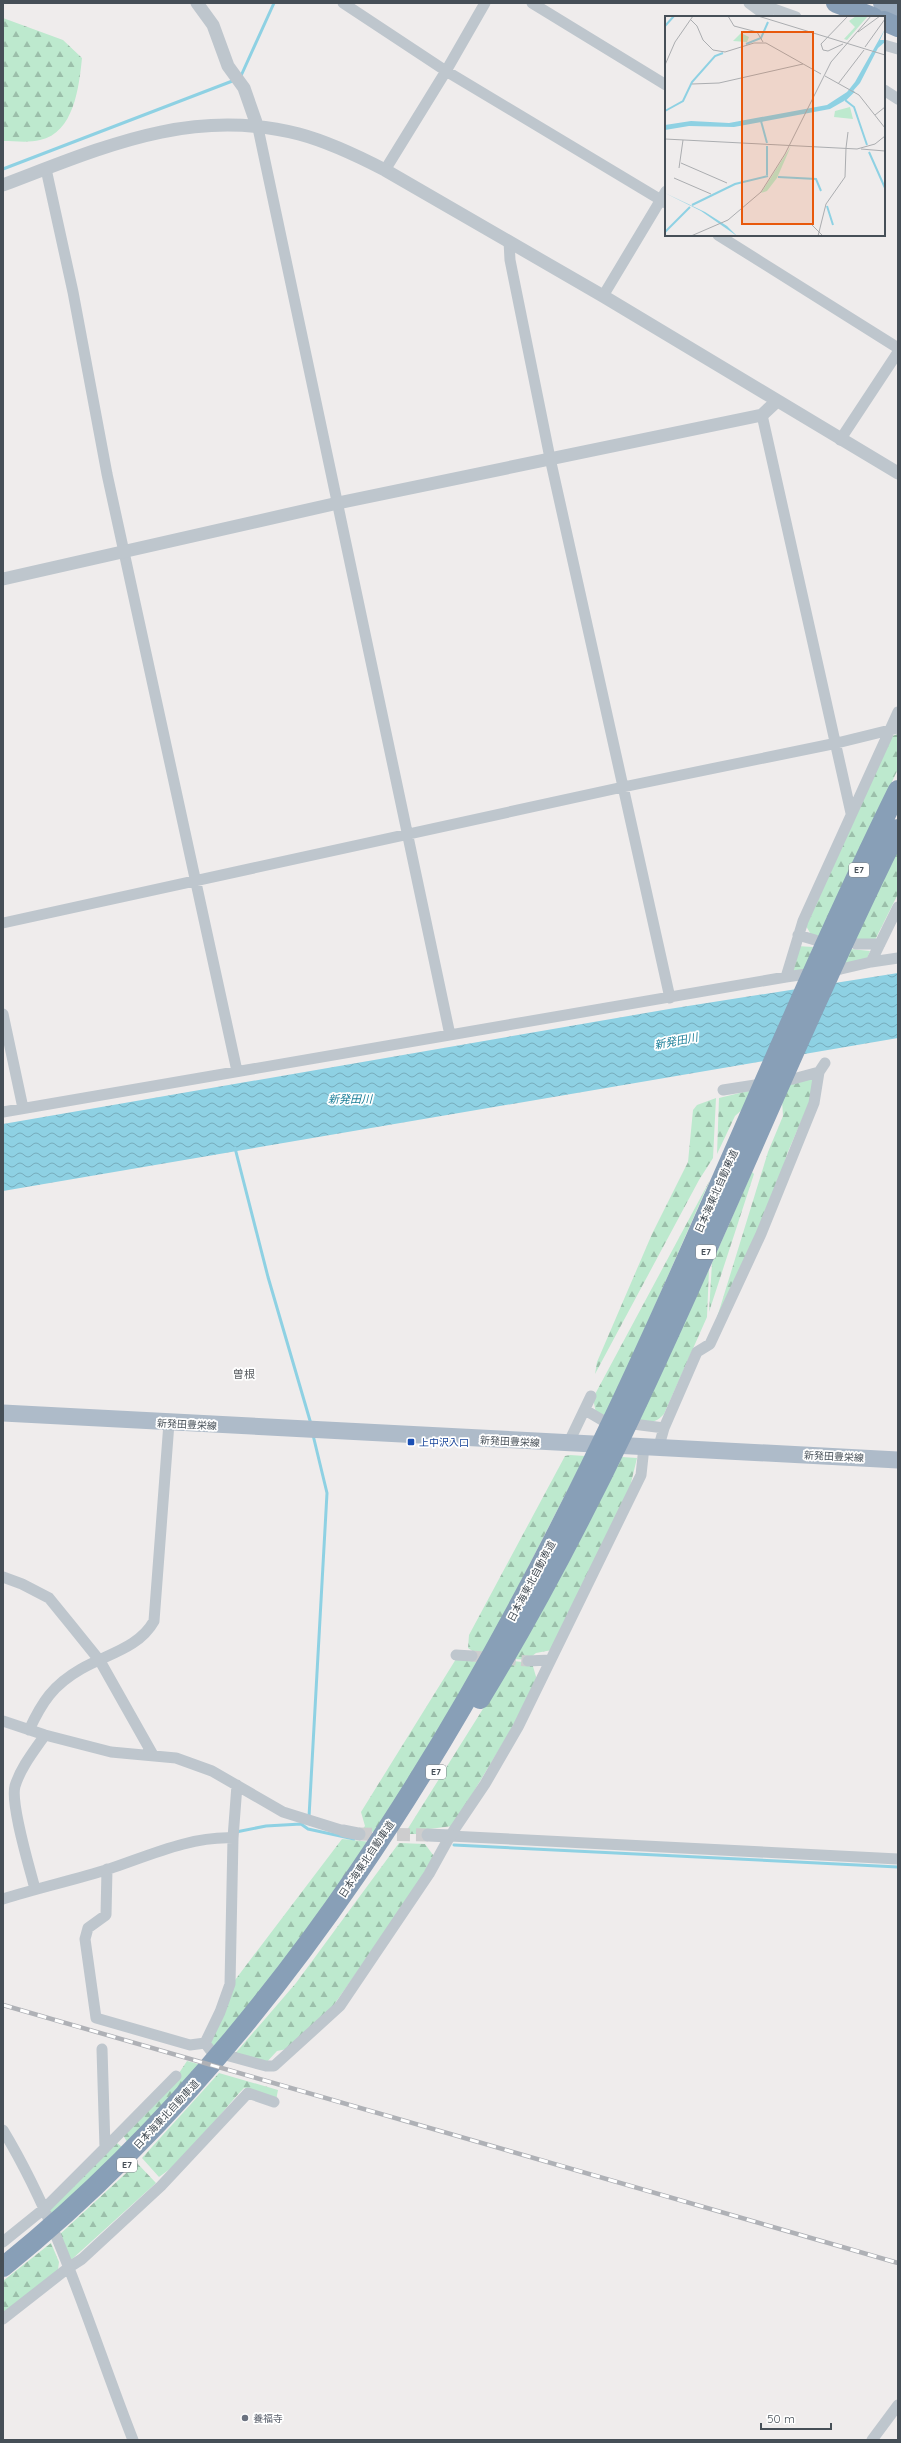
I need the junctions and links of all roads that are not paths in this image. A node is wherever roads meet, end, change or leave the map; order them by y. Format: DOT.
graph roads {
  1 [pos="197,3"];
  2 [pos="343,3"];
  3 [pos="485,3"];
  4 [pos="532,3"];
  5 [pos="749,3"];
  6 [pos="758,3"];
  7 [pos="837,3"];
  8 [pos="882,3"];
  9 [pos="898,8"];
  10 [pos="777,10"];
  11 [pos="767,16"];
  12 [pos="793,16"];
  13 [pos="870,16"];
  14 [pos="884,16"];
  15 [pos="885,16"];
  16 [pos="898,20"];
  17 [pos="885,21"];
  18 [pos="898,27"];
  19 [pos="885,44"];
  20 [pos="898,49"];
  21 [pos="446,71"];
  22 [pos="665,84"];
  23 [pos="885,91"];
  24 [pos="898,99"];
  25 [pos="258,128"];
  26 [pos="46,168"];
  27 [pos="385,170"];
  28 [pos="3,185"];
  29 [pos="664,198"];
  30 [pos="720,236"];
  31 [pos="509,241"];
  32 [pos="603,296"];
  33 [pos="898,348"];
  34 [pos="898,352"];
  35 [pos="777,401"];
  36 [pos="762,415"];
  37 [pos="840,440"];
  38 [pos="550,458"];
  39 [pos="898,473"];
  40 [pos="338,504"];
  41 [pos="123,552"];
  42 [pos="3,579"];
  43 [pos="898,712"];
  44 [pos="893,729"];
  45 [pos="837,743"];
  46 [pos="623,787"];
  47 [pos="898,790"];
  48 [pos="851,813"];
  49 [pos="898,829"];
  50 [pos="409,835"];
  51 [pos="194,881"];
  52 [pos="898,907"];
  53 [pos="3,923"];
  54 [pos="798,936"];
  55 [pos="856,944"];
  56 [pos="880,944"];
  57 [pos="825,948"];
  58 [pos="898,958"];
  59 [pos="871,962"];
  60 [pos="786,977"];
  61 [pos="670,998"];
  62 [pos="3,1014"];
  63 [pos="450,1035"];
  64 [pos="236,1071"];
  65 [pos="723,1090"];
  66 [pos="23,1108"];
  67 [pos="3,1112"];
  68 [pos="591,1396"];
  69 [pos="585,1410"];
  70 [pos="3,1414"];
  71 [pos="169,1423"];
  72 [pos="664,1428"];
  73 [pos="568,1444"];
  74 [pos="652,1447"];
  75 [pos="898,1460"];
  76 [pos="3,1577"];
  77 [pos="456,1655"];
  78 [pos="472,1656"];
  79 [pos="550,1660"];
  80 [pos="100,1661"];
  81 [pos="528,1661"];
  82 [pos="3,1721"];
  83 [pos="29,1730"];
  84 [pos="45,1735"];
  85 [pos="153,1755"];
  86 [pos="237,1785"];
  87 [pos="344,1831"];
  88 [pos="359,1834"];
  89 [pos="428,1835"];
  90 [pos="450,1836"];
  91 [pos="233,1838"];
  92 [pos="898,1859"];
  93 [pos="107,1870"];
  94 [pos="35,1889"];
  95 [pos="3,1900"];
  96 [pos="237,2040"];
  97 [pos="205,2043"];
  98 [pos="102,2049"];
  99 [pos="176,2076"];
  100 [pos="274,2102"];
  101 [pos="3,2130"];
  102 [pos="105,2148"];
  103 [pos="45,2208"];
  104 [pos="3,2242"];
  105 [pos="3,2266"];
  106 [pos="68,2268"];
  107 [pos="3,2277"];
  108 [pos="3,2319"];
  109 [pos="898,2405"];
  110 [pos="133,2440"];
  111 [pos="872,2440"];
  1 -- 25 [label="street"];
  2 -- 21 [label="street"];
  3 -- 21 [label="street"];
  4 -- 22 [label="street"];
  5 -- 11 [label="street"];
  6 -- 10 [label="street"];
  7 -- 13 [label="highway"];
  7 -- 14 [label="highway"];
  8 -- 9 [label="highway"];
  10 -- 12 [label="street"];
  15 -- 16 [label="highway"];
  17 -- 18 [label="highway"];
  19 -- 20 [label="street"];
  21 -- 27 [label="street"];
  21 -- 29 [label="street"];
  23 -- 24 [label="street"];
  25 -- 26 [label="street"];
  25 -- 27 [label="street"];
  25 -- 40 [label="street"];
  26 -- 28 [label="street"];
  26 -- 41 [label="street"];
  27 -- 31 [label="street"];
  29 -- 32 [label="street"];
  30 -- 33 [label="street"];
  31 -- 32 [label="street"];
  31 -- 38 [label="street"];
  32 -- 35 [label="street"];
  34 -- 37 [label="street"];
  35 -- 36 [label="street"];
  35 -- 37 [label="street"];
  36 -- 38 [label="street"];
  36 -- 45 [label="street"];
  37 -- 39 [label="street"];
  38 -- 40 [label="street"];
  38 -- 46 [label="street"];
  40 -- 41 [label="street"];
  40 -- 50 [label="street"];
  41 -- 42 [label="street"];
  41 -- 51 [label="street"];
  43 -- 44 [label="street"];
  44 -- 45 [label="street"];
  44 -- 48 [label="street"];
  45 -- 46 [label="street"];
  45 -- 48 [label="street"];
  46 -- 50 [label="street"];
  46 -- 61 [label="street"];
  47 -- 57 [label="highway, 日本海東北自動車道 / E7"];
  48 -- 54 [label="street"];
  49 -- 57 [label="highway, 日本海東北自動車道 / E7"];
  50 -- 51 [label="street"];
  50 -- 63 [label="street"];
  51 -- 53 [label="street"];
  51 -- 64 [label="street"];
  52 -- 56 [label="street"];
  54 -- 57 [label="street"];
  54 -- 60 [label="street"];
  55 -- 56 [label="street"];
  56 -- 59 [label="street"];
  57 -- 96 [label="highway, 日本海東北自動車道 / E7"];
  58 -- 59 [label="street"];
  59 -- 60 [label="street"];
  60 -- 61 [label="street"];
  61 -- 63 [label="street"];
  62 -- 66 [label="street"];
  63 -- 64 [label="street"];
  64 -- 66 [label="street"];
  65 -- 72 [label="street"];
  66 -- 67 [label="street"];
  68 -- 69 [label="street"];
  69 -- 72 [label="street"];
  69 -- 73 [label="street"];
  70 -- 71 [label="main road, 新発田豊栄線"];
  71 -- 73 [label="main road, 新発田豊栄線"];
  71 -- 80 [label="street"];
  72 -- 74 [label="street"];
  73 -- 74 [label="main road, 新発田豊栄線"];
  74 -- 75 [label="main road, 新発田豊栄線"];
  74 -- 79 [label="street"];
  76 -- 80 [label="street"];
  77 -- 78 [label="street"];
  79 -- 81 [label="street"];
  79 -- 90 [label="street"];
  80 -- 83 [label="street"];
  80 -- 85 [label="street"];
  82 -- 83 [label="street"];
  83 -- 84 [label="street"];
  84 -- 85 [label="street"];
  84 -- 94 [label="street"];
  85 -- 86 [label="street"];
  86 -- 87 [label="street"];
  86 -- 91 [label="street"];
  87 -- 88 [label="street"];
  89 -- 90 [label="street"];
  90 -- 92 [label="street"];
  90 -- 97 [label="street"];
  91 -- 93 [label="street"];
  91 -- 97 [label="street"];
  93 -- 94 [label="street"];
  93 -- 97 [label="street"];
  94 -- 95 [label="street"];
  96 -- 105 [label="highway, 日本海東北自動車道 / E7"];
  96 -- 107 [label="highway, 日本海東北自動車道 / E7"];
  98 -- 102 [label="street"];
  99 -- 102 [label="street"];
  100 -- 106 [label="street"];
  101 -- 103 [label="street"];
  102 -- 103 [label="street"];
  103 -- 104 [label="street"];
  103 -- 106 [label="street"];
  106 -- 108 [label="street"];
  106 -- 110 [label="street"];
  109 -- 111 [label="street"];
}
